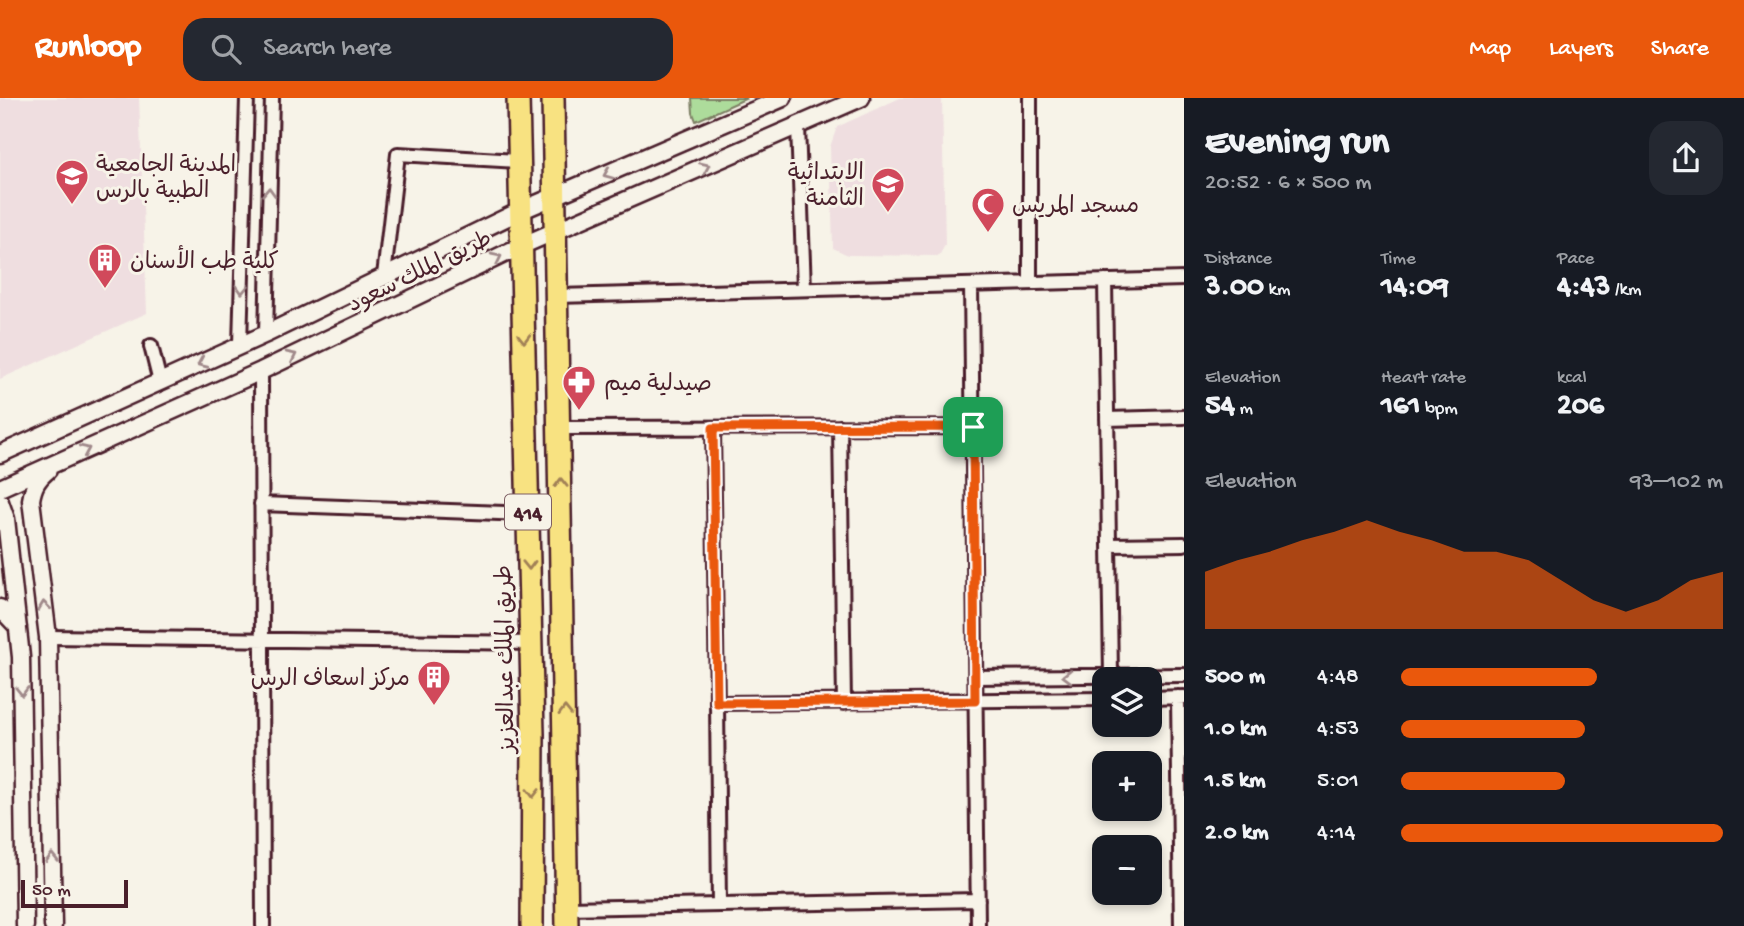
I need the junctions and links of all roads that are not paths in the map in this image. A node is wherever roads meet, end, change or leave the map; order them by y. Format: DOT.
graph roads {
  1 [pos="247,98"];
  2 [pos="272,98"];
  3 [pos="518,98"];
  4 [pos="553,98"];
  5 [pos="783,98"];
  6 [pos="861,98"];
  7 [pos="1030,98"];
  8 [pos="798,126"];
  9 [pos="519,161"];
  10 [pos="555,197"];
  11 [pos="520,211"];
  12 [pos="556,233"];
  13 [pos="521,246"];
  14 [pos="384,276"];
  15 [pos="1184,279"];
  16 [pos="1105,281"];
  17 [pos="1030,283"];
  18 [pos="971,285"];
  19 [pos="804,289"];
  20 [pos="557,296"];
  21 [pos="266,334"];
  22 [pos="240,345"];
  23 [pos="151,346"];
  24 [pos="261,371"];
  25 [pos="160,382"];
  26 [pos="1184,417"];
  27 [pos="1107,419"];
  28 [pos="840,427"];
  29 [pos="973,427"];
  30 [pos="559,428"];
  31 [pos="713,428"];
  32 [pos="0,454"];
  33 [pos="55,463"];
  34 [pos="0,488"];
  35 [pos="0,502"];
  36 [pos="261,504"];
  37 [pos="528,514"];
  38 [pos="1184,544"];
  39 [pos="1109,545"];
  40 [pos="0,608"];
  41 [pos="18,627"];
  42 [pos="48,637"];
  43 [pos="261,640"];
  44 [pos="531,643"];
  45 [pos="1111,667"];
  46 [pos="1092,675"];
  47 [pos="1162,675"];
  48 [pos="1184,675"];
  49 [pos="975,677"];
  50 [pos="1181,697"];
  51 [pos="1162,698"];
  52 [pos="1092,699"];
  53 [pos="975,701"];
  54 [pos="717,703"];
  55 [pos="844,703"];
  56 [pos="978,900"];
  57 [pos="719,905"];
  58 [pos="567,917"];
  59 [pos="25,926"];
  60 [pos="53,926"];
  61 [pos="263,926"];
  62 [pos="532,926"];
  63 [pos="978,926"];
  64 [pos="1181,926"];
  1 -- 22 [label="street, one-way"];
  21 -- 2 [label="street, one-way"];
  3 -- 9 [label="highway, طريق الملك عبدالعزيز / 414"];
  4 -- 10 [label="highway, 414"];
  5 -- 10 [label="street, طريق الملك سعود, one-way"];
  6 -- 8 [label="street, طريق الملك سعود"];
  7 -- 17 [label="street"];
  12 -- 8 [label="street, طريق الملك سعود, one-way"];
  8 -- 19 [label="street"];
  9 -- 11 [label="highway, طريق الملك عبدالعزيز / 414"];
  9 -- 14 [label="street"];
  10 -- 11 [label="street, طريق الملك سعود"];
  10 -- 12 [label="highway, 414"];
  11 -- 13 [label="highway, طريق الملك عبدالعزيز / 414"];
  11 -- 14 [label="street, طريق الملك سعود"];
  12 -- 13 [label="street, طريق الملك سعود"];
  12 -- 20 [label="highway, 414"];
  24 -- 13 [label="street, طريق الملك سعود, one-way"];
  13 -- 37 [label="highway, طريق الملك عبدالعزيز / 414, one-way"];
  14 -- 21 [label="street, طريق الملك سعود"];
  15 -- 16 [label="street"];
  16 -- 17 [label="street"];
  16 -- 27 [label="street"];
  17 -- 18 [label="street"];
  18 -- 19 [label="street"];
  18 -- 29 [label="street"];
  19 -- 20 [label="street"];
  20 -- 30 [label="highway, 414"];
  21 -- 22 [label="street, طريق الملك سعود"];
  22 -- 25 [label="street, طريق الملك سعود, one-way"];
  23 -- 25 [label="street"];
  33 -- 24 [label="street, طريق الملك سعود, one-way"];
  24 -- 36 [label="street"];
  25 -- 32 [label="street, طريق الملك سعود"];
  26 -- 27 [label="street"];
  27 -- 39 [label="street"];
  28 -- 29 [label="street"];
  28 -- 31 [label="street"];
  28 -- 55 [label="street"];
  29 -- 49 [label="street"];
  30 -- 31 [label="street"];
  58 -- 30 [label="highway, 414, one-way"];
  31 -- 54 [label="street"];
  33 -- 34 [label="street, طريق الملك سعود"];
  42 -- 33 [label="street, one-way"];
  35 -- 41 [label="street"];
  36 -- 37 [label="street"];
  36 -- 43 [label="street"];
  37 -- 44 [label="highway, طريق الملك عبدالعزيز / 414, one-way"];
  38 -- 39 [label="street"];
  39 -- 45 [label="street"];
  40 -- 41 [label="street"];
  41 -- 59 [label="street, one-way"];
  42 -- 43 [label="street"];
  60 -- 42 [label="street, one-way"];
  43 -- 44 [label="street"];
  43 -- 61 [label="street"];
  44 -- 62 [label="highway, طريق الملك عبدالعزيز / 414, one-way"];
  46 -- 49 [label="street, one-way"];
  47 -- 48 [label="street"];
  49 -- 53 [label="street"];
  50 -- 51 [label="street"];
  50 -- 64 [label="street"];
  52 -- 53 [label="street"];
  53 -- 55 [label="street"];
  53 -- 56 [label="street"];
  54 -- 55 [label="street"];
  54 -- 57 [label="street"];
  56 -- 57 [label="street"];
  56 -- 63 [label="street"];
  57 -- 58 [label="street"];
}
